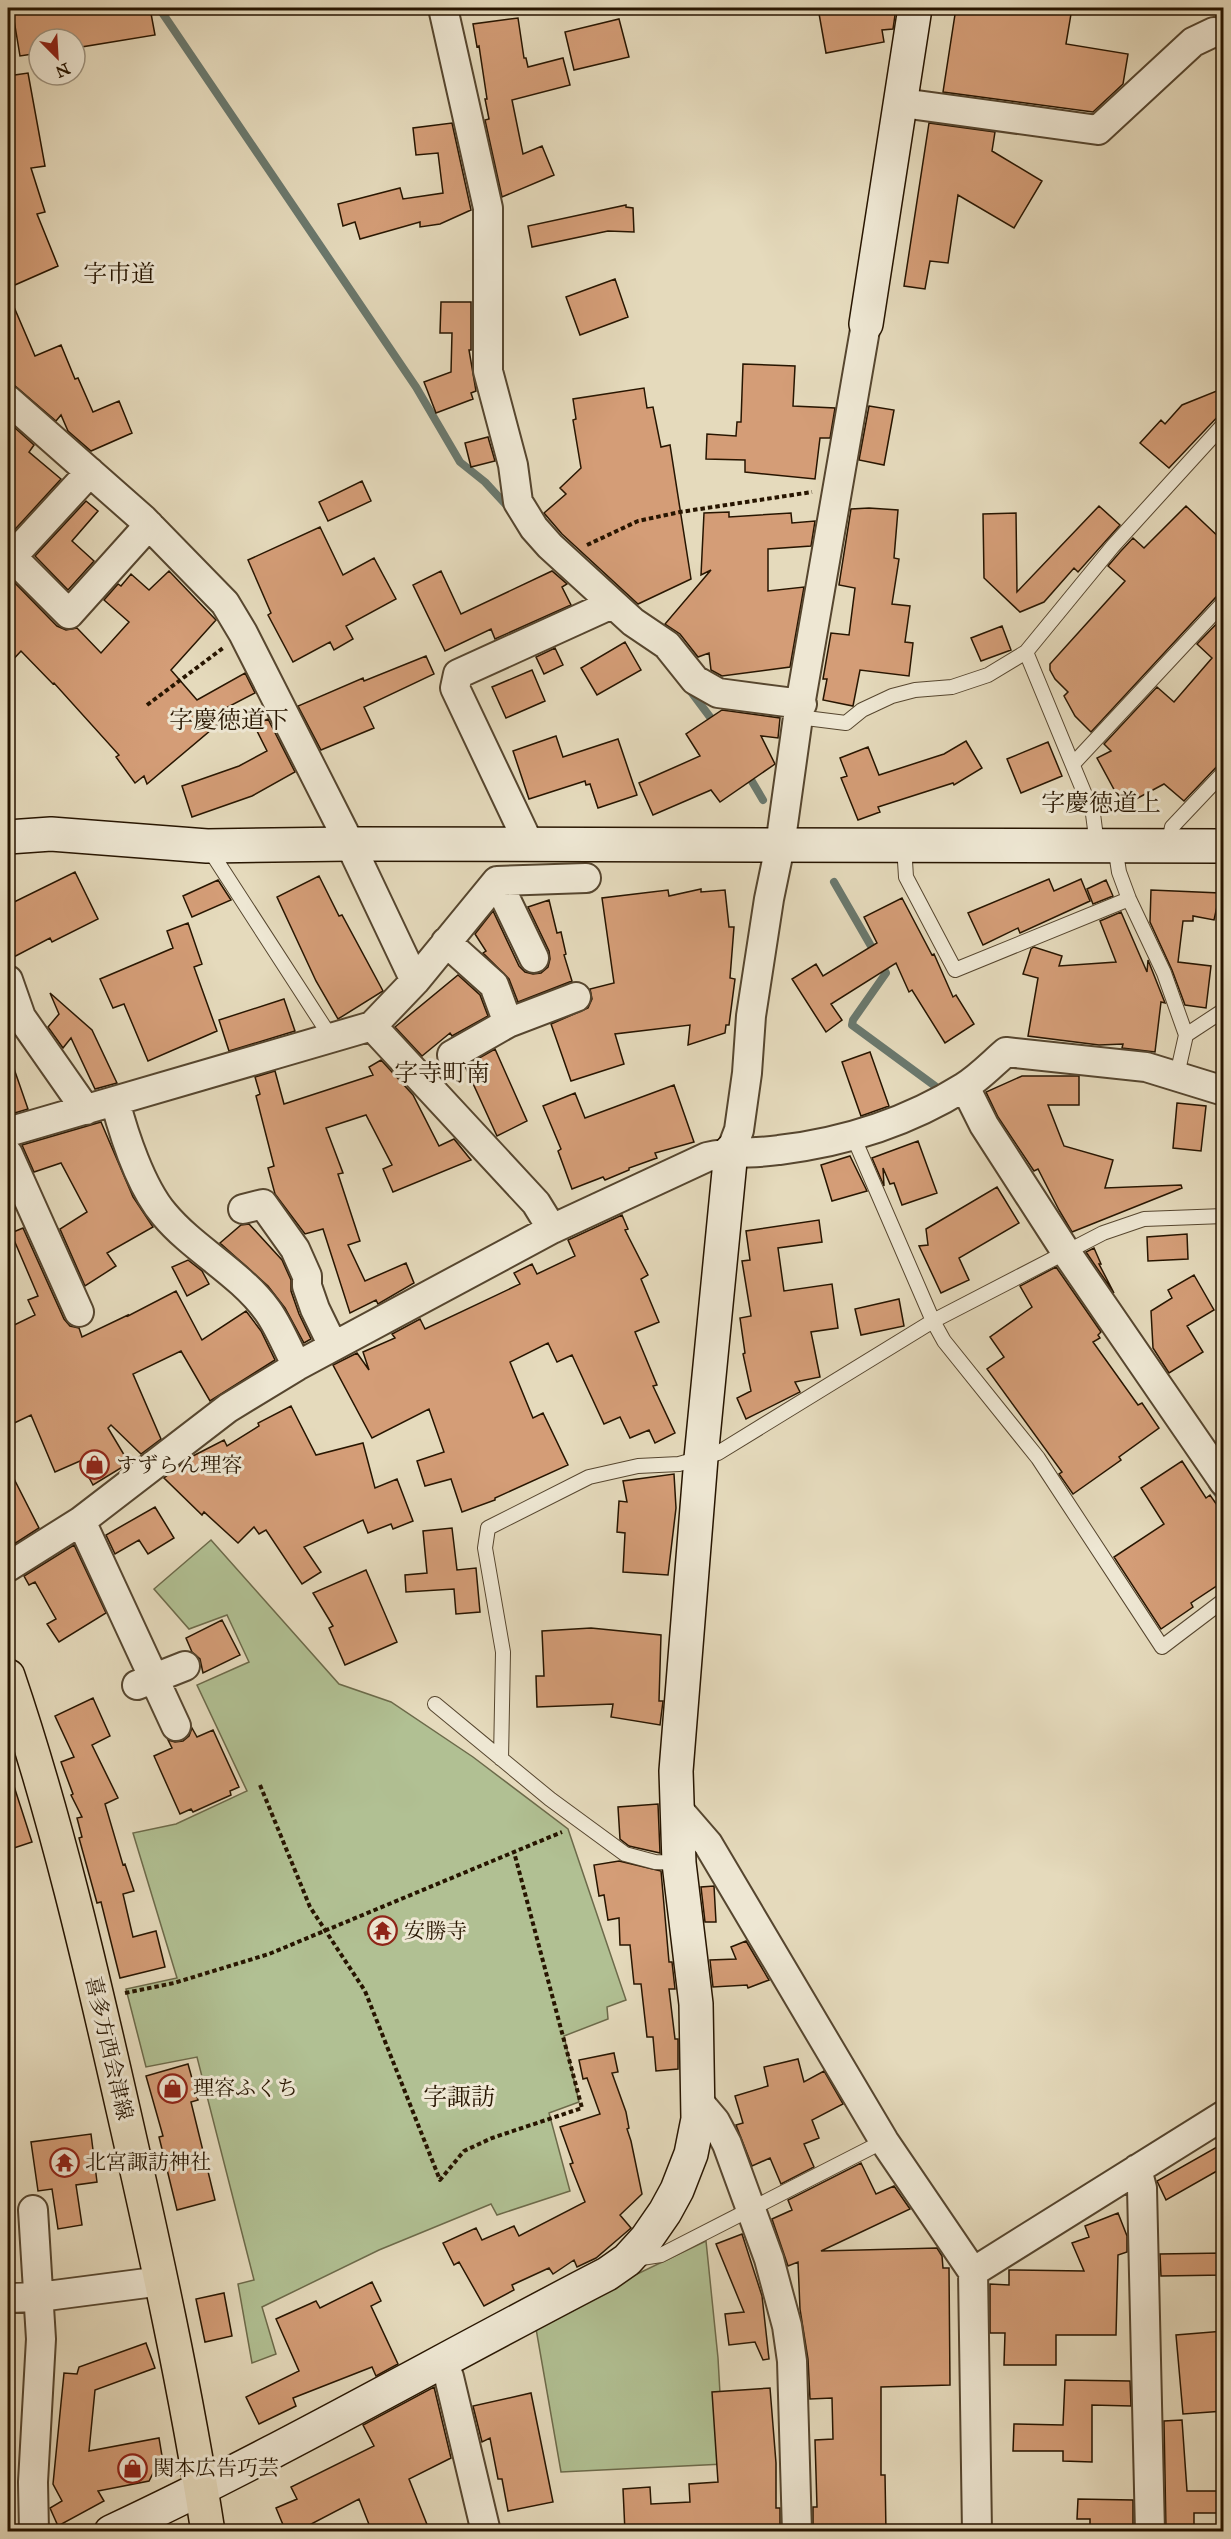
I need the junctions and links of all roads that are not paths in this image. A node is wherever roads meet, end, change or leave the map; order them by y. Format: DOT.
graph roads {
  1 [pos="443,8"];
  2 [pos="915,8"];
  3 [pos="1214,32"];
  4 [pos="902,102"];
  5 [pos="866,324"];
  6 [pos="11,410"];
  7 [pos="1224,424"];
  8 [pos="90,472"];
  9 [pos="149,525"];
  10 [pos="9,556"];
  11 [pos="1224,602"];
  12 [pos="612,604"];
  13 [pos="1026,652"];
  14 [pos="800,710"];
  15 [pos="1073,764"];
  16 [pos="1224,772"];
  17 [pos="8,837"];
  18 [pos="350,844"];
  19 [pos="904,845"];
  20 [pos="1106,845"];
  21 [pos="207,846"];
  22 [pos="530,846"];
  23 [pos="780,846"];
  24 [pos="1168,846"];
  25 [pos="1224,846"];
  26 [pos="586,878"];
  27 [pos="496,881"];
  28 [pos="1129,899"];
  29 [pos="446,942"];
  30 [pos="534,958"];
  31 [pos="8,980"];
  32 [pos="415,981"];
  33 [pos="576,997"];
  34 [pos="1224,1010"];
  35 [pos="508,1023"];
  36 [pos="372,1026"];
  37 [pos="1186,1035"];
  38 [pos="332,1038"];
  39 [pos="452,1055"];
  40 [pos="1177,1075"];
  41 [pos="965,1087"];
  42 [pos="1224,1091"];
  43 [pos="115,1101"];
  44 [pos="86,1110"];
  45 [pos="8,1132"];
  46 [pos="853,1136"];
  47 [pos="731,1151"];
  48 [pos="8,1154"];
  49 [pos="243,1209"];
  50 [pos="1224,1216"];
  51 [pos="552,1229"];
  52 [pos="1066,1252"];
  53 [pos="79,1312"];
  54 [pos="933,1321"];
  55 [pos="333,1347"];
  56 [pos="297,1366"];
  57 [pos="701,1458"];
  58 [pos="1224,1482"];
  59 [pos="81,1521"];
  60 [pos="8,1567"];
  61 [pos="1224,1600"];
  62 [pos="185,1666"];
  63 [pos="8,1676"];
  64 [pos="145,1681"];
  65 [pos="435,1704"];
  66 [pos="176,1726"];
  67 [pos="501,1759"];
  68 [pos="676,1807"];
  69 [pos="679,1863"];
  70 [pos="699,2102"];
  71 [pos="1224,2115"];
  72 [pos="884,2141"];
  73 [pos="1137,2169"];
  74 [pos="33,2210"];
  75 [pos="751,2210"];
  76 [pos="627,2260"];
  77 [pos="973,2272"];
  78 [pos="162,2281"];
  79 [pos="39,2297"];
  80 [pos="8,2298"];
  81 [pos="442,2360"];
  82 [pos="20,2482"];
  83 [pos="202,2490"];
  84 [pos="34,2532"];
  85 [pos="111,2532"];
  86 [pos="208,2532"];
  87 [pos="486,2532"];
  88 [pos="797,2532"];
  89 [pos="977,2532"];
  90 [pos="1150,2532"];
  1 -- 12 [label="street"];
  2 -- 4 [label="street"];
  3 -- 4 [label="street"];
  4 -- 5 [label="street"];
  5 -- 14 [label="street"];
  6 -- 8 [label="street"];
  7 -- 13 [label="lane"];
  8 -- 9 [label="street"];
  8 -- 10 [label="street"];
  9 -- 10 [label="street"];
  9 -- 18 [label="street"];
  11 -- 15 [label="lane"];
  12 -- 14 [label="street"];
  12 -- 22 [label="street"];
  13 -- 14 [label="lane"];
  13 -- 15 [label="lane"];
  14 -- 23 [label="street"];
  15 -- 20 [label="lane"];
  16 -- 24 [label="lane"];
  17 -- 21 [label="street"];
  18 -- 21 [label="street"];
  18 -- 22 [label="street"];
  18 -- 32 [label="street"];
  19 -- 20 [label="street"];
  19 -- 23 [label="street"];
  19 -- 28 [label="lane"];
  20 -- 24 [label="street"];
  20 -- 28 [label="lane"];
  21 -- 38 [label="lane"];
  22 -- 23 [label="street"];
  23 -- 47 [label="street"];
  24 -- 25 [label="street"];
  26 -- 27 [label="street"];
  27 -- 29 [label="street"];
  27 -- 30 [label="street"];
  28 -- 37 [label="lane"];
  29 -- 32 [label="street"];
  29 -- 35 [label="street"];
  31 -- 44 [label="street"];
  32 -- 36 [label="street"];
  33 -- 35 [label="street"];
  34 -- 37 [label="lane"];
  35 -- 39 [label="street"];
  36 -- 38 [label="street"];
  36 -- 51 [label="street"];
  37 -- 40 [label="lane"];
  38 -- 43 [label="street"];
  40 -- 41 [label="street"];
  40 -- 42 [label="street"];
  41 -- 46 [label="street"];
  41 -- 52 [label="street"];
  43 -- 44 [label="street"];
  43 -- 56 [label="street"];
  44 -- 45 [label="street"];
  46 -- 47 [label="street"];
  46 -- 54 [label="lane"];
  47 -- 51 [label="street"];
  47 -- 57 [label="street"];
  48 -- 53 [label="street"];
  49 -- 55 [label="street"];
  50 -- 52 [label="lane"];
  51 -- 55 [label="street"];
  52 -- 54 [label="lane"];
  52 -- 58 [label="street"];
  54 -- 57 [label="lane"];
  54 -- 61 [label="lane"];
  55 -- 56 [label="street"];
  56 -- 59 [label="street"];
  57 -- 67 [label="lane"];
  57 -- 68 [label="street"];
  59 -- 60 [label="street"];
  59 -- 64 [label="street"];
  62 -- 64 [label="street"];
  63 -- 78 [label="main road, 喜多方西会津線"];
  64 -- 66 [label="street"];
  65 -- 67 [label="lane"];
  67 -- 69 [label="lane"];
  68 -- 69 [label="street"];
  68 -- 72 [label="street"];
  69 -- 70 [label="street"];
  70 -- 75 [label="street"];
  70 -- 76 [label="street"];
  71 -- 73 [label="street"];
  72 -- 75 [label="lane"];
  72 -- 77 [label="street"];
  73 -- 77 [label="street"];
  73 -- 90 [label="street"];
  74 -- 79 [label="street"];
  75 -- 76 [label="lane"];
  75 -- 88 [label="street"];
  76 -- 81 [label="street"];
  77 -- 89 [label="street"];
  78 -- 79 [label="street"];
  78 -- 83 [label="main road, 喜多方西会津線"];
  79 -- 80 [label="street"];
  79 -- 82 [label="street"];
  81 -- 83 [label="street"];
  81 -- 87 [label="street"];
  82 -- 84 [label="street"];
  83 -- 85 [label="street"];
  83 -- 86 [label="main road, 喜多方西会津線"];
}
